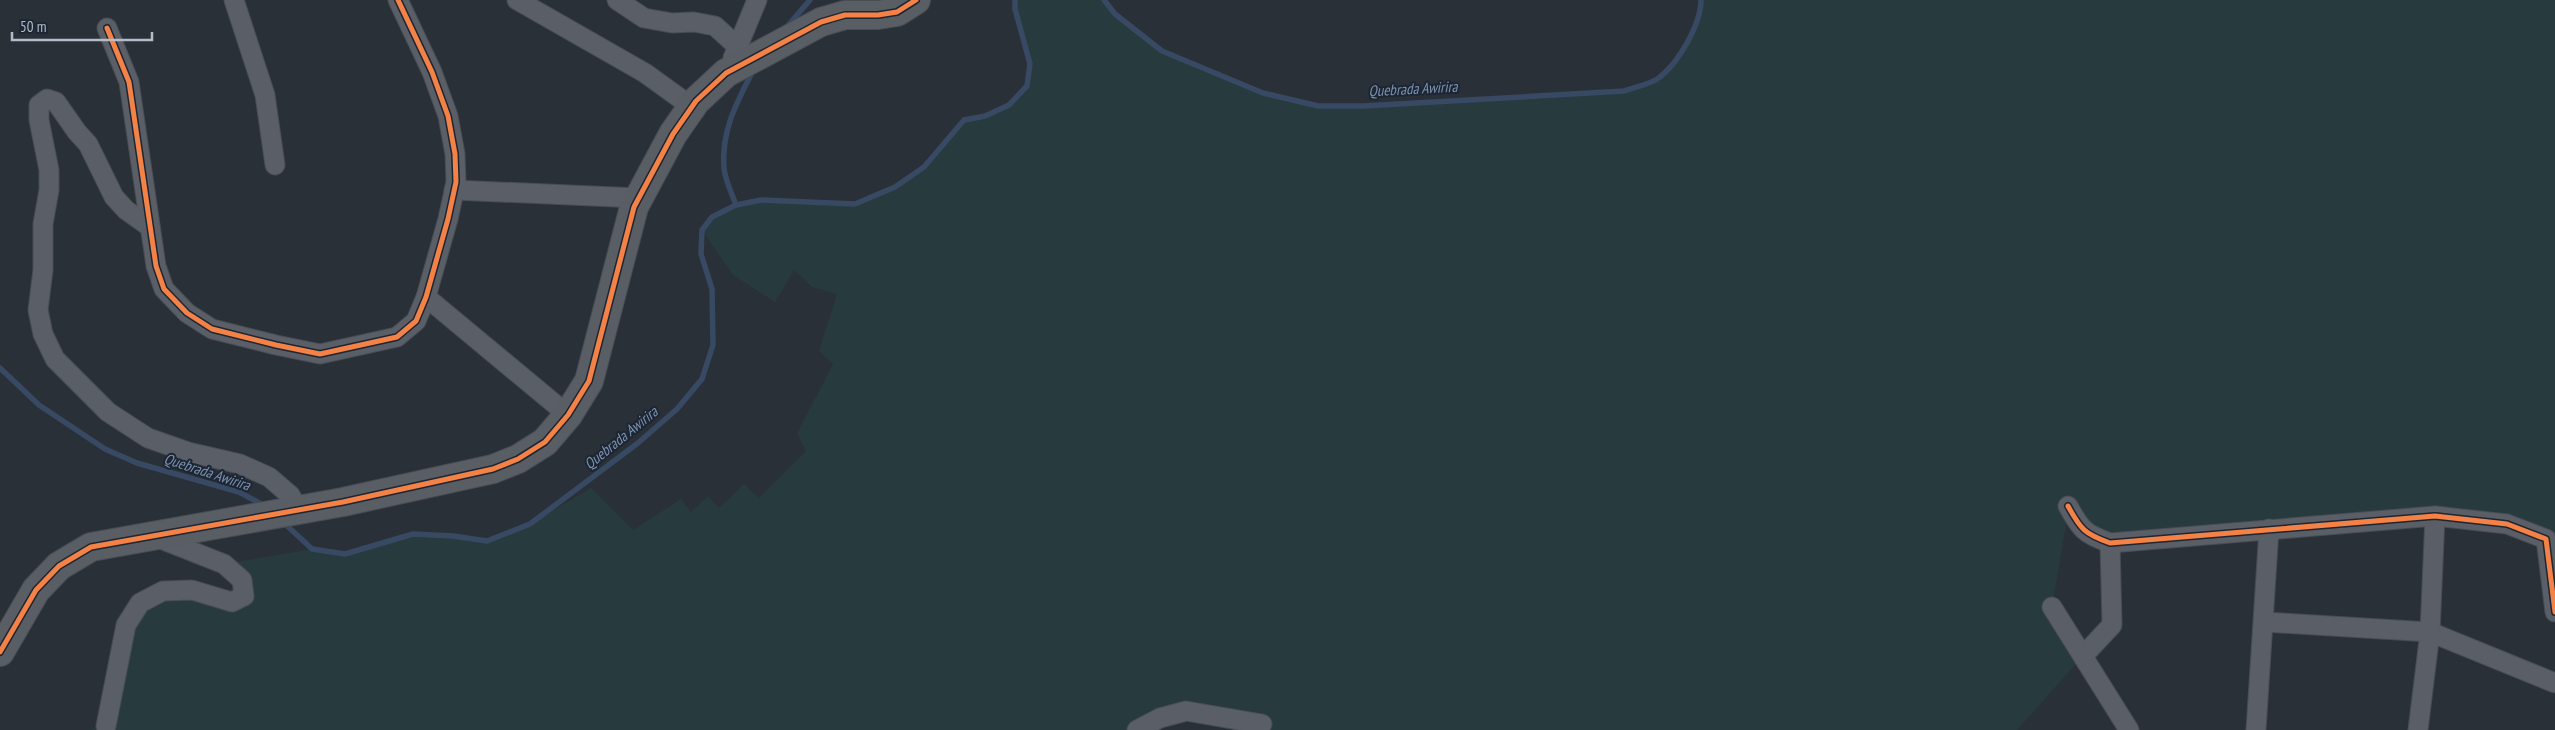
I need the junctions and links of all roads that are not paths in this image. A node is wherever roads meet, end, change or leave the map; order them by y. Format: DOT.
graph roads {
  1 [pos="234,0"];
  2 [pos="398,0"];
  3 [pos="517,0"];
  4 [pos="617,0"];
  5 [pos="758,0"];
  6 [pos="916,0"];
  7 [pos="108,28"];
  8 [pos="738,47"];
  9 [pos="726,73"];
  10 [pos="692,107"];
  11 [pos="275,165"];
  12 [pos="454,190"];
  13 [pos="638,198"];
  14 [pos="150,227"];
  15 [pos="426,297"];
  16 [pos="568,415"];
  17 [pos="2068,506"];
  18 [pos="298,510"];
  19 [pos="2435,516"];
  20 [pos="2269,529"];
  21 [pos="151,536"];
  22 [pos="2110,543"];
  23 [pos="2052,607"];
  24 [pos="2555,612"];
  25 [pos="2265,622"];
  26 [pos="2430,632"];
  27 [pos="0,652"];
  28 [pos="2083,656"];
  29 [pos="2555,683"];
  30 [pos="1262,724"];
  31 [pos="106,726"];
  32 [pos="1137,730"];
  33 [pos="2129,730"];
  34 [pos="2256,730"];
  35 [pos="2418,730"];
  1 -- 11 [label="street"];
  2 -- 12 [label="street"];
  3 -- 10 [label="street"];
  4 -- 8 [label="street"];
  5 -- 8 [label="street"];
  6 -- 9 [label="street"];
  7 -- 14 [label="street"];
  8 -- 9 [label="street"];
  9 -- 10 [label="street"];
  10 -- 13 [label="street"];
  12 -- 13 [label="street"];
  12 -- 15 [label="street"];
  13 -- 16 [label="street"];
  14 -- 15 [label="street"];
  14 -- 18 [label="street"];
  15 -- 16 [label="street"];
  16 -- 18 [label="street"];
  17 -- 22 [label="street"];
  18 -- 21 [label="street"];
  19 -- 20 [label="street"];
  19 -- 24 [label="street"];
  19 -- 26 [label="street"];
  20 -- 22 [label="street"];
  20 -- 25 [label="street"];
  21 -- 27 [label="street"];
  21 -- 31 [label="street"];
  22 -- 28 [label="street"];
  23 -- 28 [label="street"];
  25 -- 26 [label="street"];
  25 -- 34 [label="street"];
  26 -- 29 [label="street"];
  26 -- 35 [label="street"];
  28 -- 33 [label="street"];
  30 -- 32 [label="street"];
}
